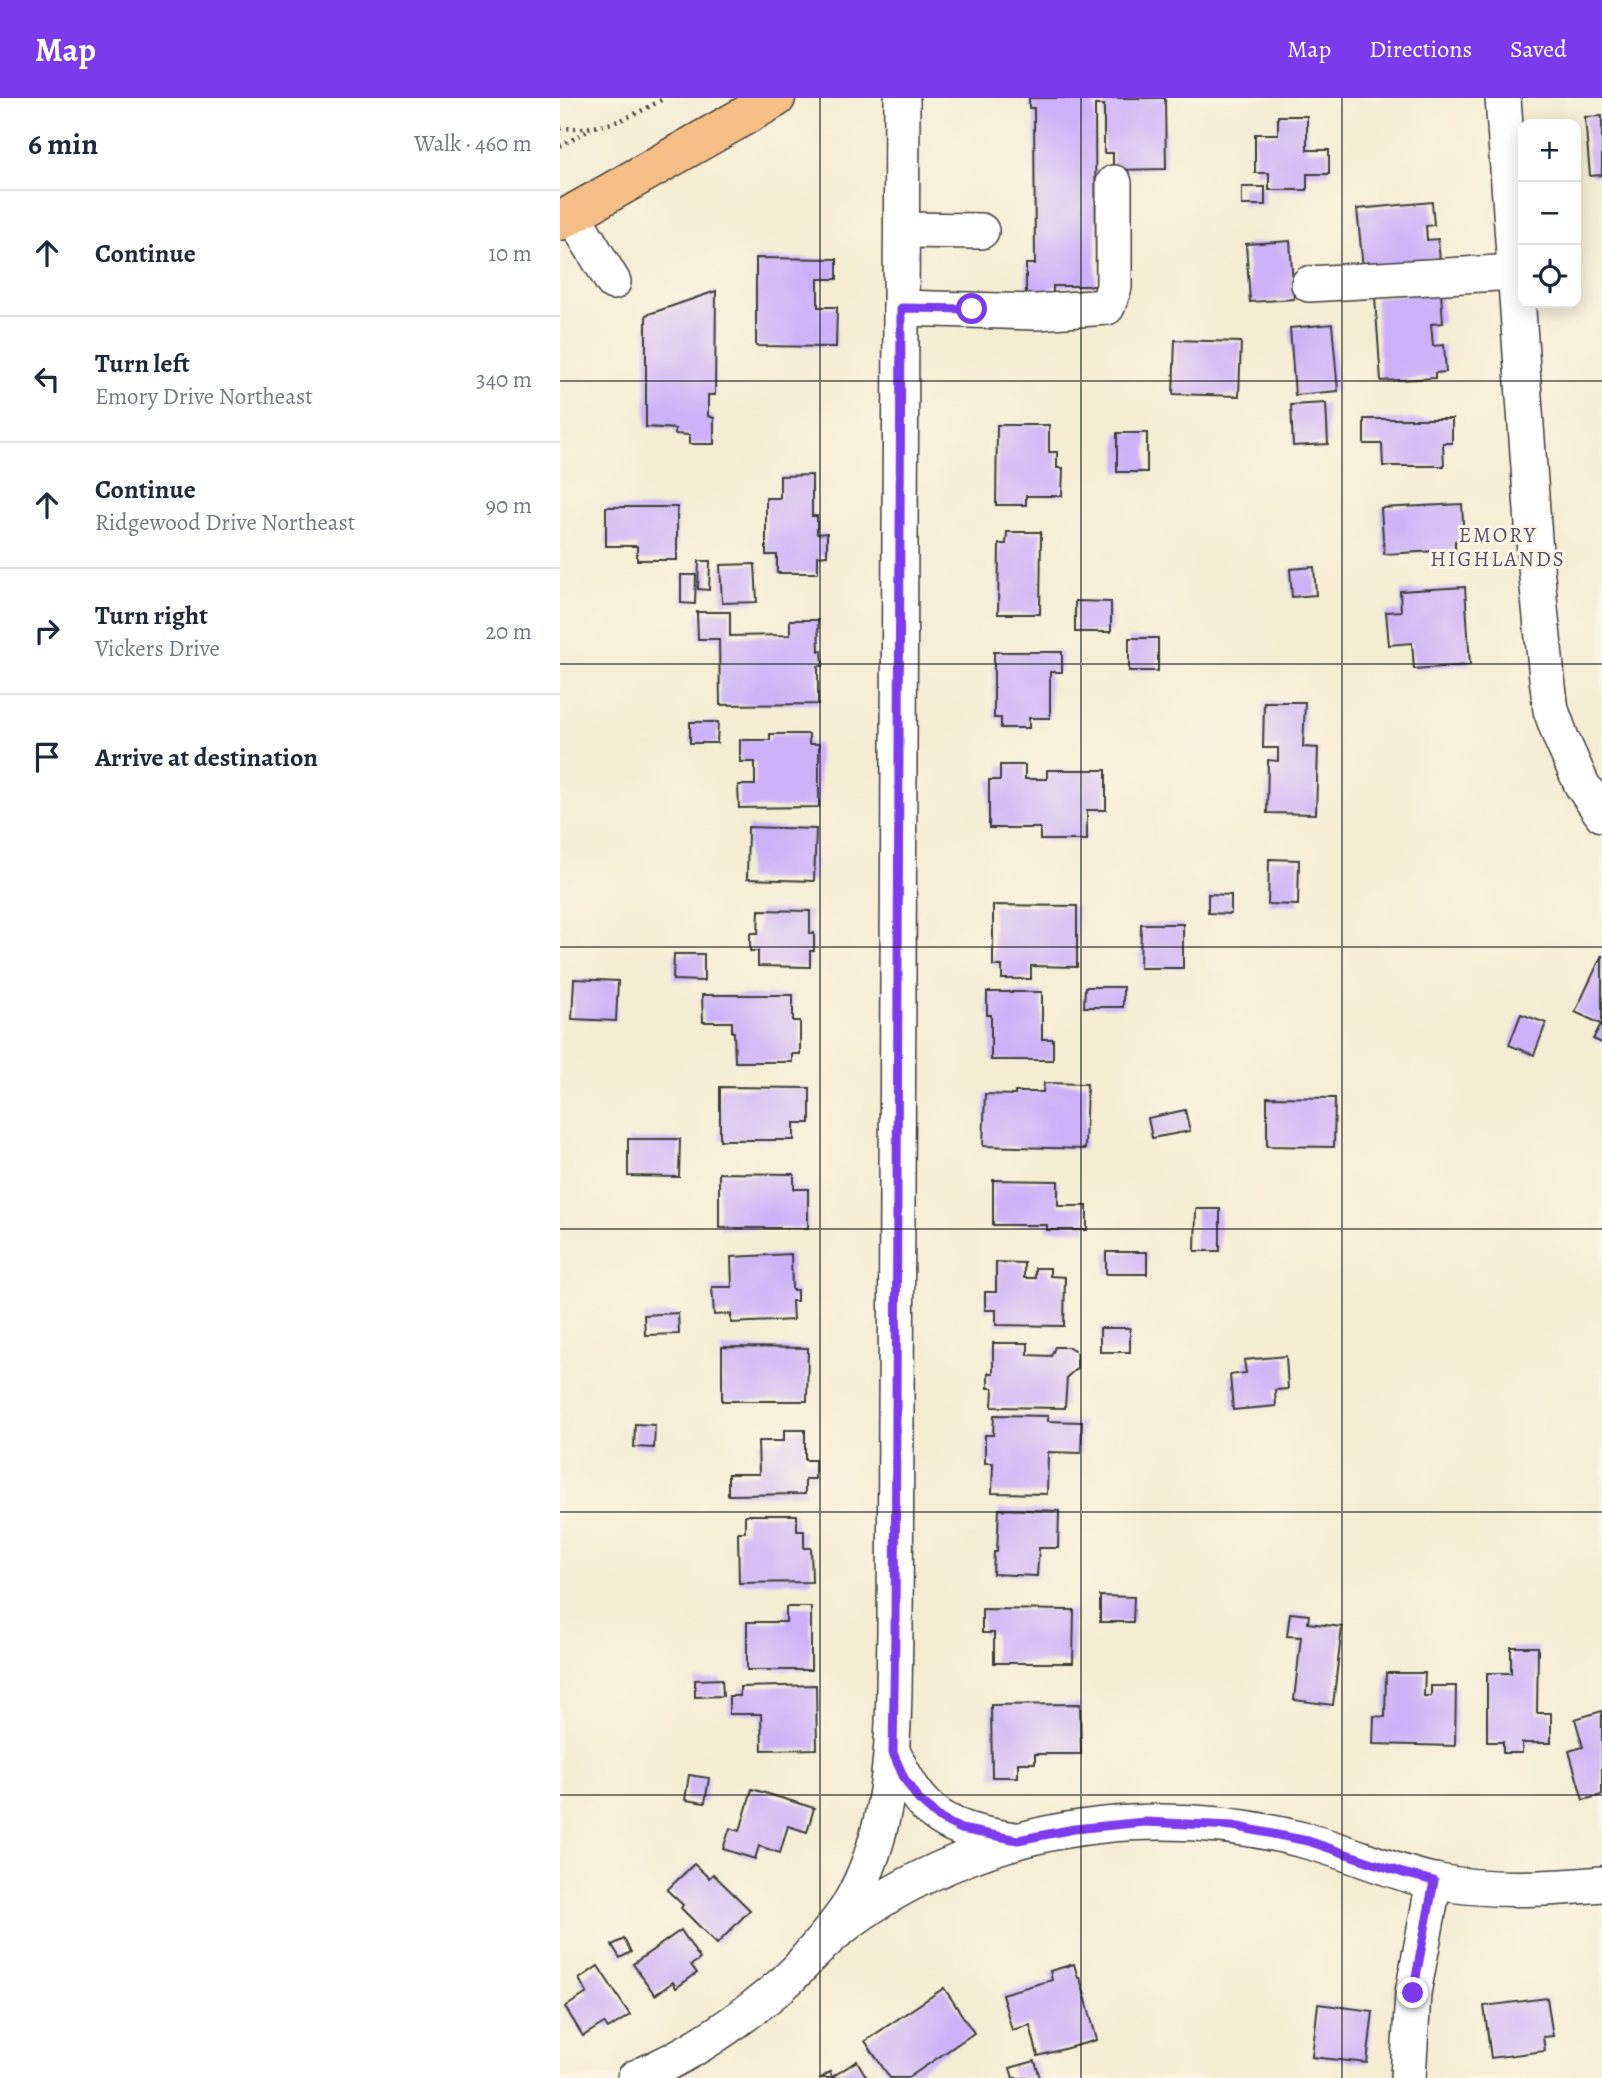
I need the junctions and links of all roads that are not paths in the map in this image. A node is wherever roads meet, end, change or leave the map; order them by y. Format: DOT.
graph roads {
  1 [pos="776,98"];
  2 [pos="902,98"];
  3 [pos="1503,98"];
  4 [pos="1114,183"];
  5 [pos="566,218"];
  6 [pos="902,230"];
  7 [pos="981,231"];
  8 [pos="1515,272"];
  9 [pos="613,282"];
  10 [pos="1308,285"];
  11 [pos="901,308"];
  12 [pos="1602,814"];
  13 [pos="893,1753"];
  14 [pos="1018,1840"];
  15 [pos="1434,1881"];
  16 [pos="1602,1884"];
  17 [pos="804,1962"];
  18 [pos="635,2078"];
  19 [pos="1408,2078"];
  1 -- 5 [label="main road"];
  2 -- 6 [label="street"];
  3 -- 8 [label="street"];
  4 -- 11 [label="street"];
  5 -- 9 [label="street"];
  6 -- 7 [label="street"];
  6 -- 11 [label="street"];
  8 -- 10 [label="street"];
  8 -- 12 [label="street"];
  11 -- 13 [label="street"];
  13 -- 14 [label="street"];
  13 -- 17 [label="street"];
  14 -- 15 [label="street"];
  14 -- 17 [label="street"];
  15 -- 16 [label="street"];
  15 -- 19 [label="street"];
  17 -- 18 [label="street"];
}
